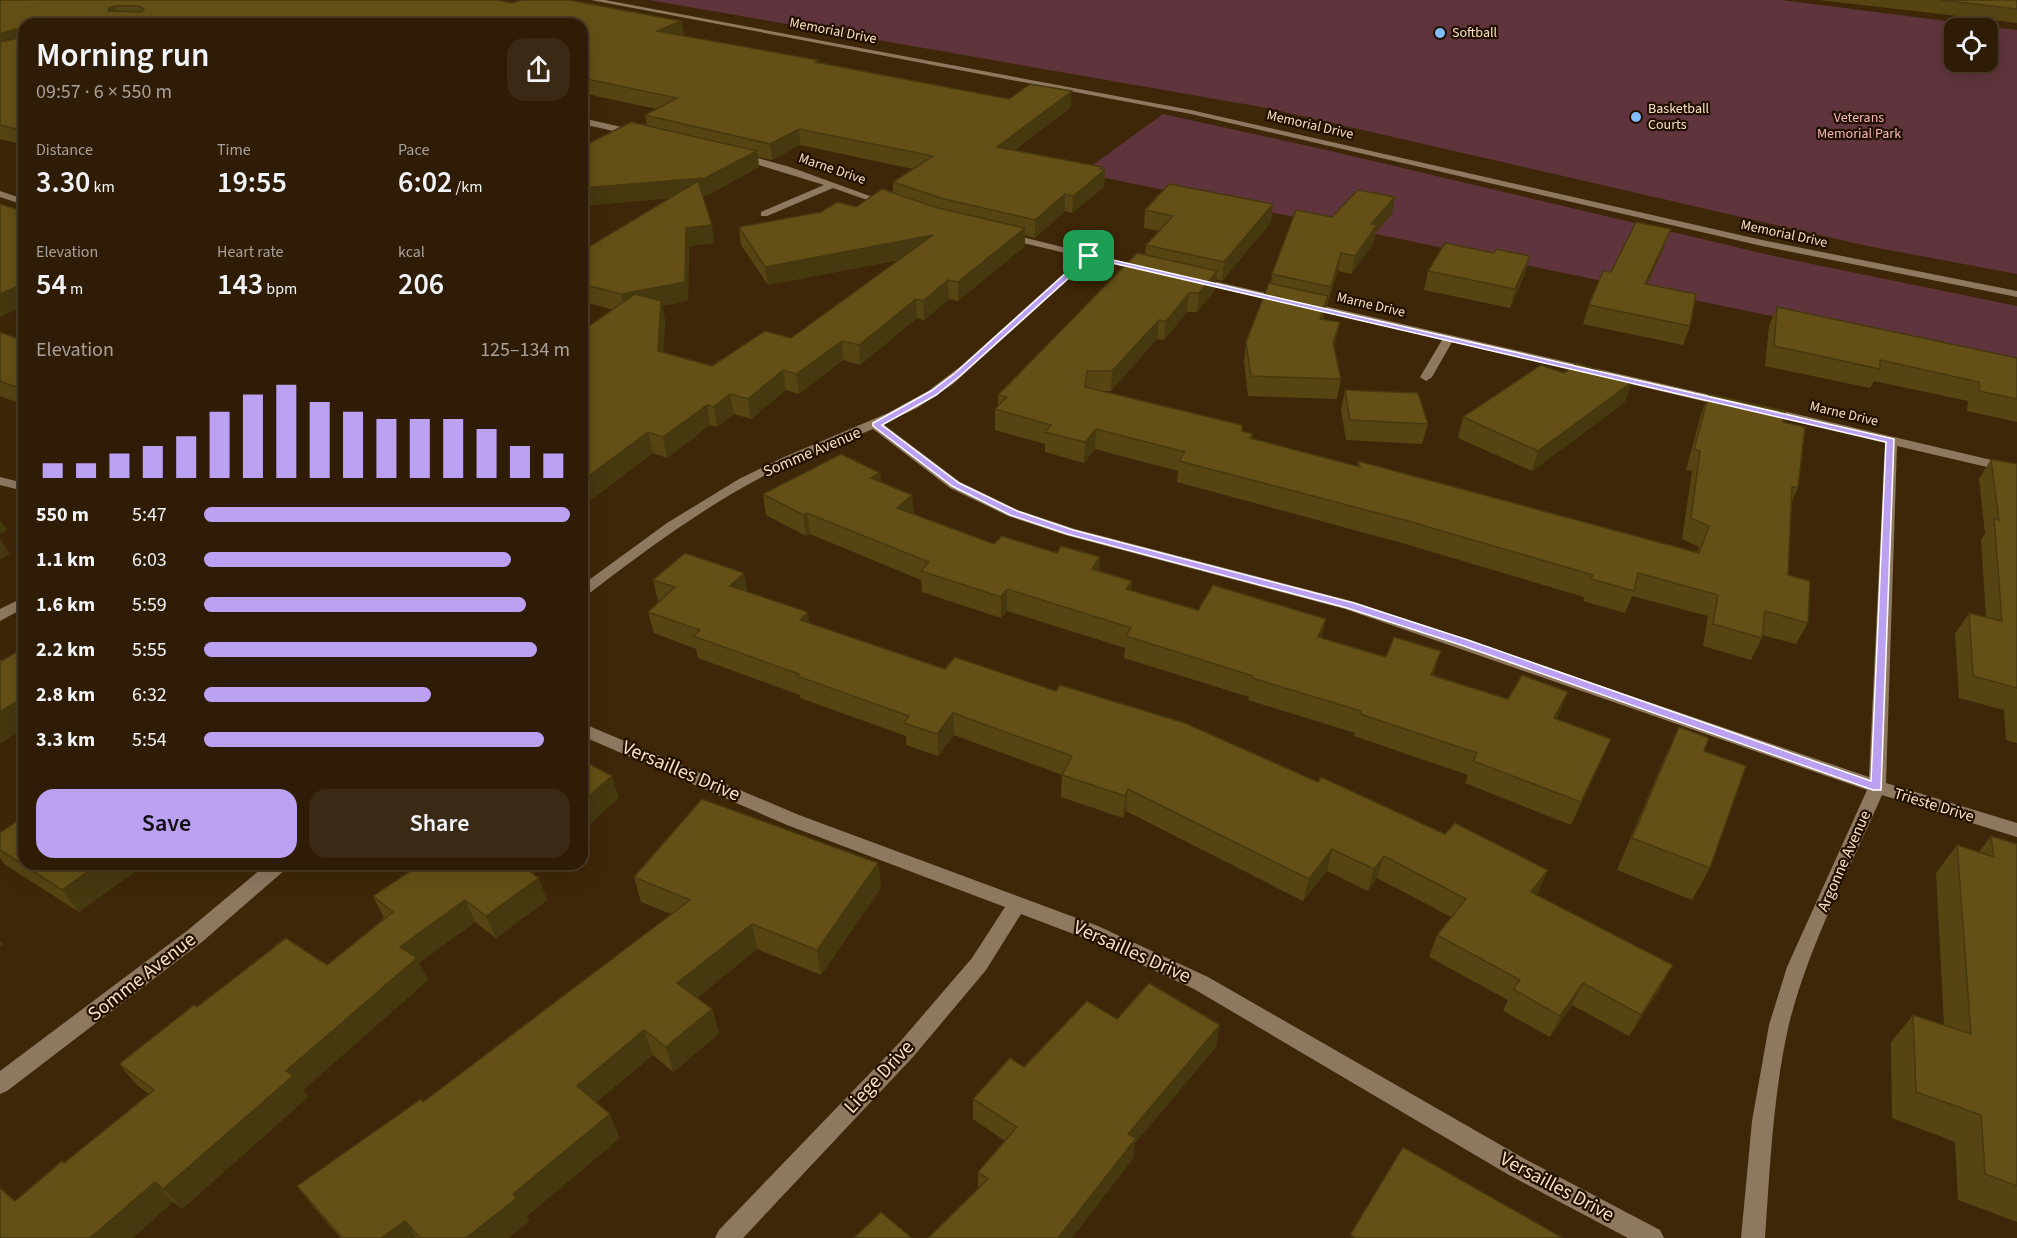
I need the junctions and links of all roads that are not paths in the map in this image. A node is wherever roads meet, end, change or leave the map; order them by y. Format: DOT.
graph roads {
  1 [pos="594,0"];
  2 [pos="588,122"];
  3 [pos="594,124"];
  4 [pos="588,126"];
  5 [pos="650,136"];
  6 [pos="727,154"];
  7 [pos="832,185"];
  8 [pos="0,194"];
  9 [pos="18,200"];
  10 [pos="901,209"];
  11 [pos="764,214"];
  12 [pos="999,234"];
  13 [pos="1089,256"];
  14 [pos="1159,272"];
  15 [pos="1182,277"];
  16 [pos="2017,294"];
  17 [pos="1449,338"];
  18 [pos="1426,377"];
  19 [pos="1740,405"];
  20 [pos="1751,408"];
  21 [pos="876,424"];
  22 [pos="1891,440"];
  23 [pos="2017,470"];
  24 [pos="0,481"];
  25 [pos="18,486"];
  26 [pos="588,587"];
  27 [pos="18,606"];
  28 [pos="0,616"];
  29 [pos="588,732"];
  30 [pos="1877,787"];
  31 [pos="2017,830"];
  32 [pos="273,870"];
  33 [pos="1017,904"];
  34 [pos="0,1084"];
  35 [pos="727,1238"];
  36 [pos="1652,1238"];
  37 [pos="1753,1238"];
  1 -- 16 [label="street, Memorial Drive"];
  2 -- 3 [label="street"];
  3 -- 4 [label="street"];
  3 -- 5 [label="street"];
  6 -- 7 [label="street, Marne Drive"];
  7 -- 10 [label="street, Marne Drive"];
  7 -- 11 [label="street"];
  8 -- 9 [label="street"];
  12 -- 13 [label="street"];
  13 -- 14 [label="street"];
  13 -- 21 [label="street, Somme Avenue"];
  15 -- 17 [label="street, Marne Drive"];
  17 -- 18 [label="street"];
  17 -- 19 [label="street, Marne Drive"];
  20 -- 22 [label="street, Marne Drive"];
  21 -- 26 [label="street, Somme Avenue"];
  21 -- 30 [label="street, Trieste Drive"];
  22 -- 23 [label="street, Marne Drive"];
  22 -- 30 [label="street, Argonne Avenue"];
  24 -- 25 [label="street"];
  27 -- 28 [label="street"];
  29 -- 33 [label="street, Versailles Drive"];
  30 -- 31 [label="street, Trieste Drive"];
  30 -- 37 [label="street, Argonne Avenue"];
  32 -- 34 [label="street, Somme Avenue"];
  33 -- 35 [label="street, Liege Drive"];
  33 -- 36 [label="street, Versailles Drive"];
}
